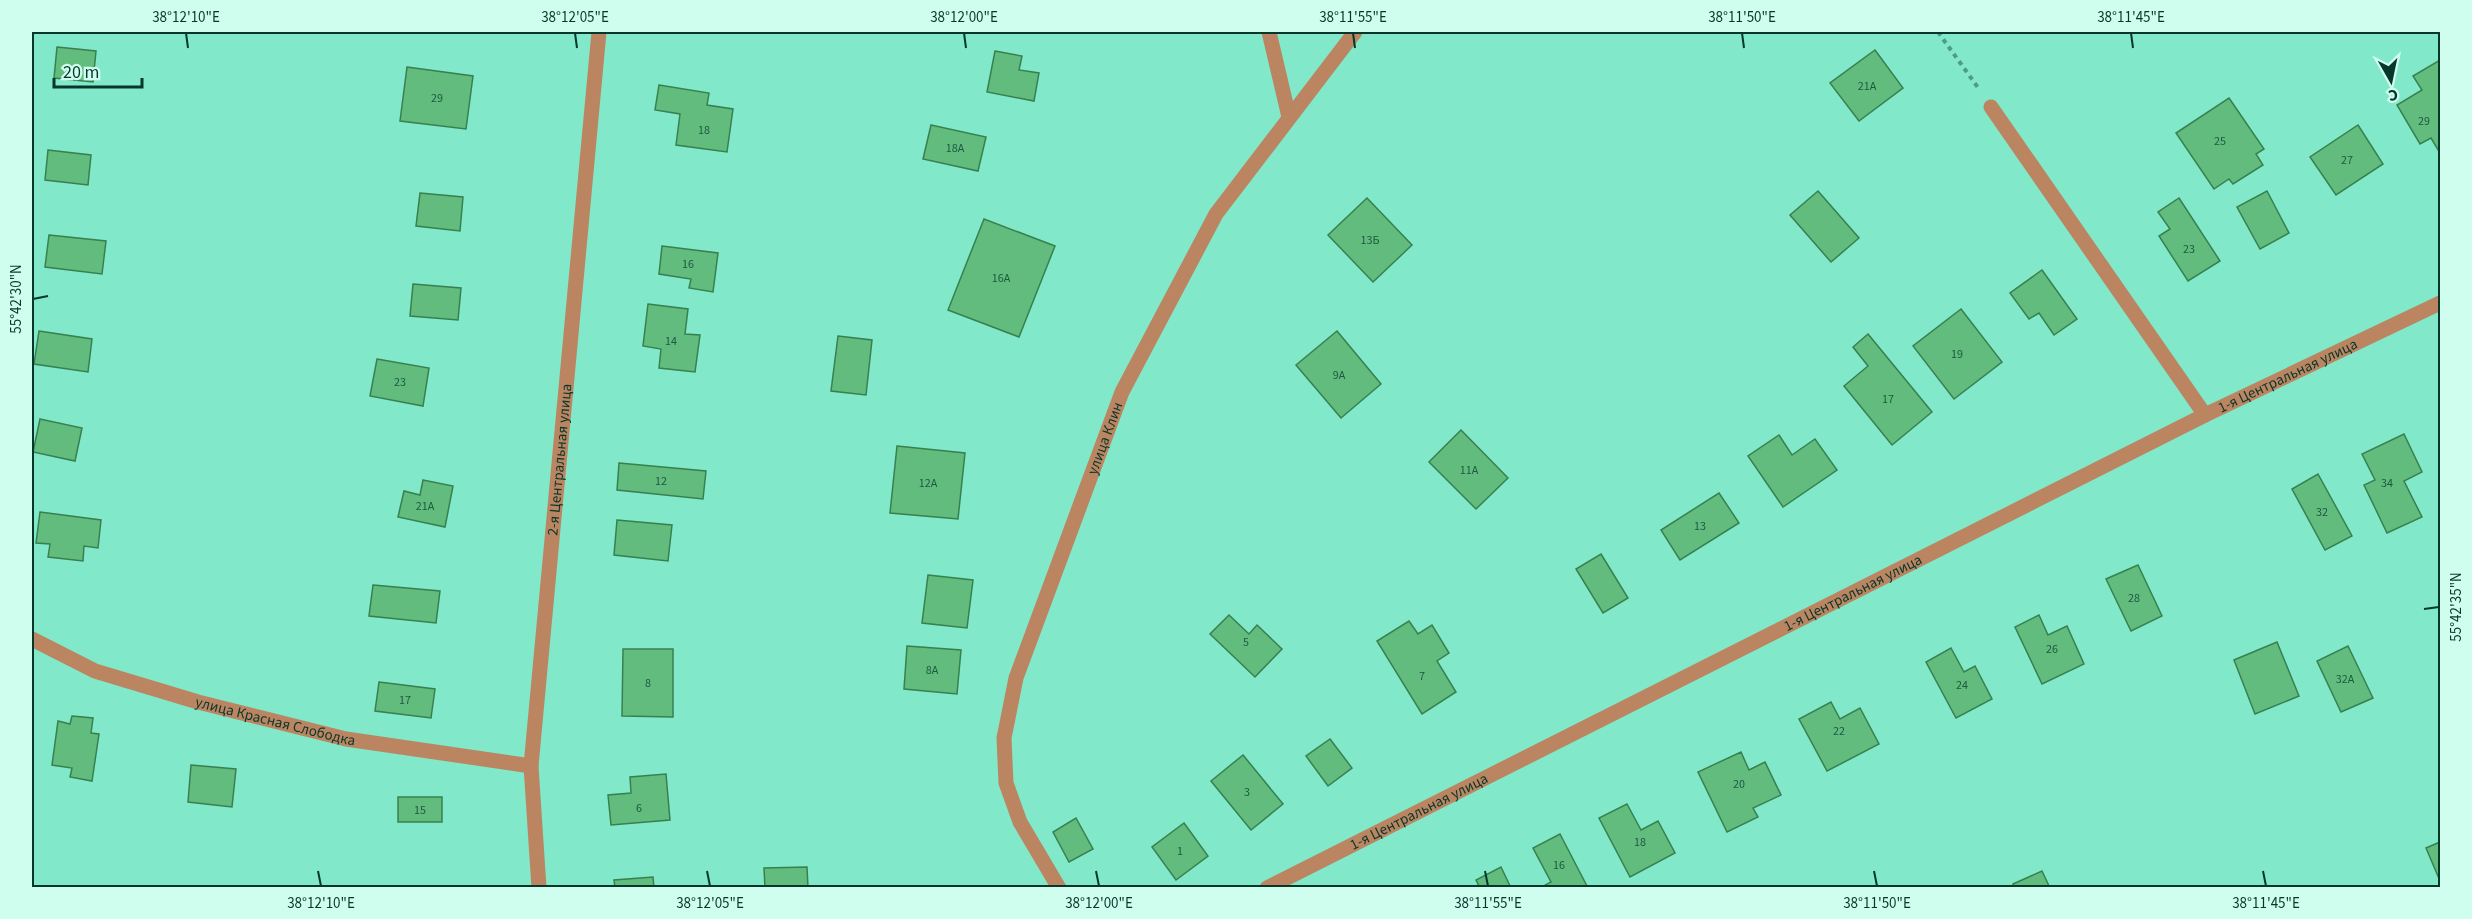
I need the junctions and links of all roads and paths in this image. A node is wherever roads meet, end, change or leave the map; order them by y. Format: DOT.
graph roads {
  1 [pos="599,32"];
  2 [pos="1269,32"];
  3 [pos="1355,32"];
  4 [pos="1938,32"];
  5 [pos="1991,107"];
  6 [pos="1289,117"];
  7 [pos="2440,303"];
  8 [pos="2205,415"];
  9 [pos="32,639"];
  10 [pos="531,766"];
  11 [pos="539,888"];
  12 [pos="1059,888"];
  13 [pos="1267,888"];
  1 -- 10 [label="street, 2-я Центральная улица"];
  2 -- 6 [label="street"];
  3 -- 6 [label="street, улица Клин"];
  4 -- 5 [label="path"];
  5 -- 8 [label="street"];
  6 -- 12 [label="street, улица Клин"];
  7 -- 8 [label="street, 1-я Центральная улица"];
  8 -- 13 [label="street, 1-я Центральная улица"];
  9 -- 10 [label="street, улица Красная Слободка"];
  10 -- 11 [label="street, 2-я Центральная улица"];
}
